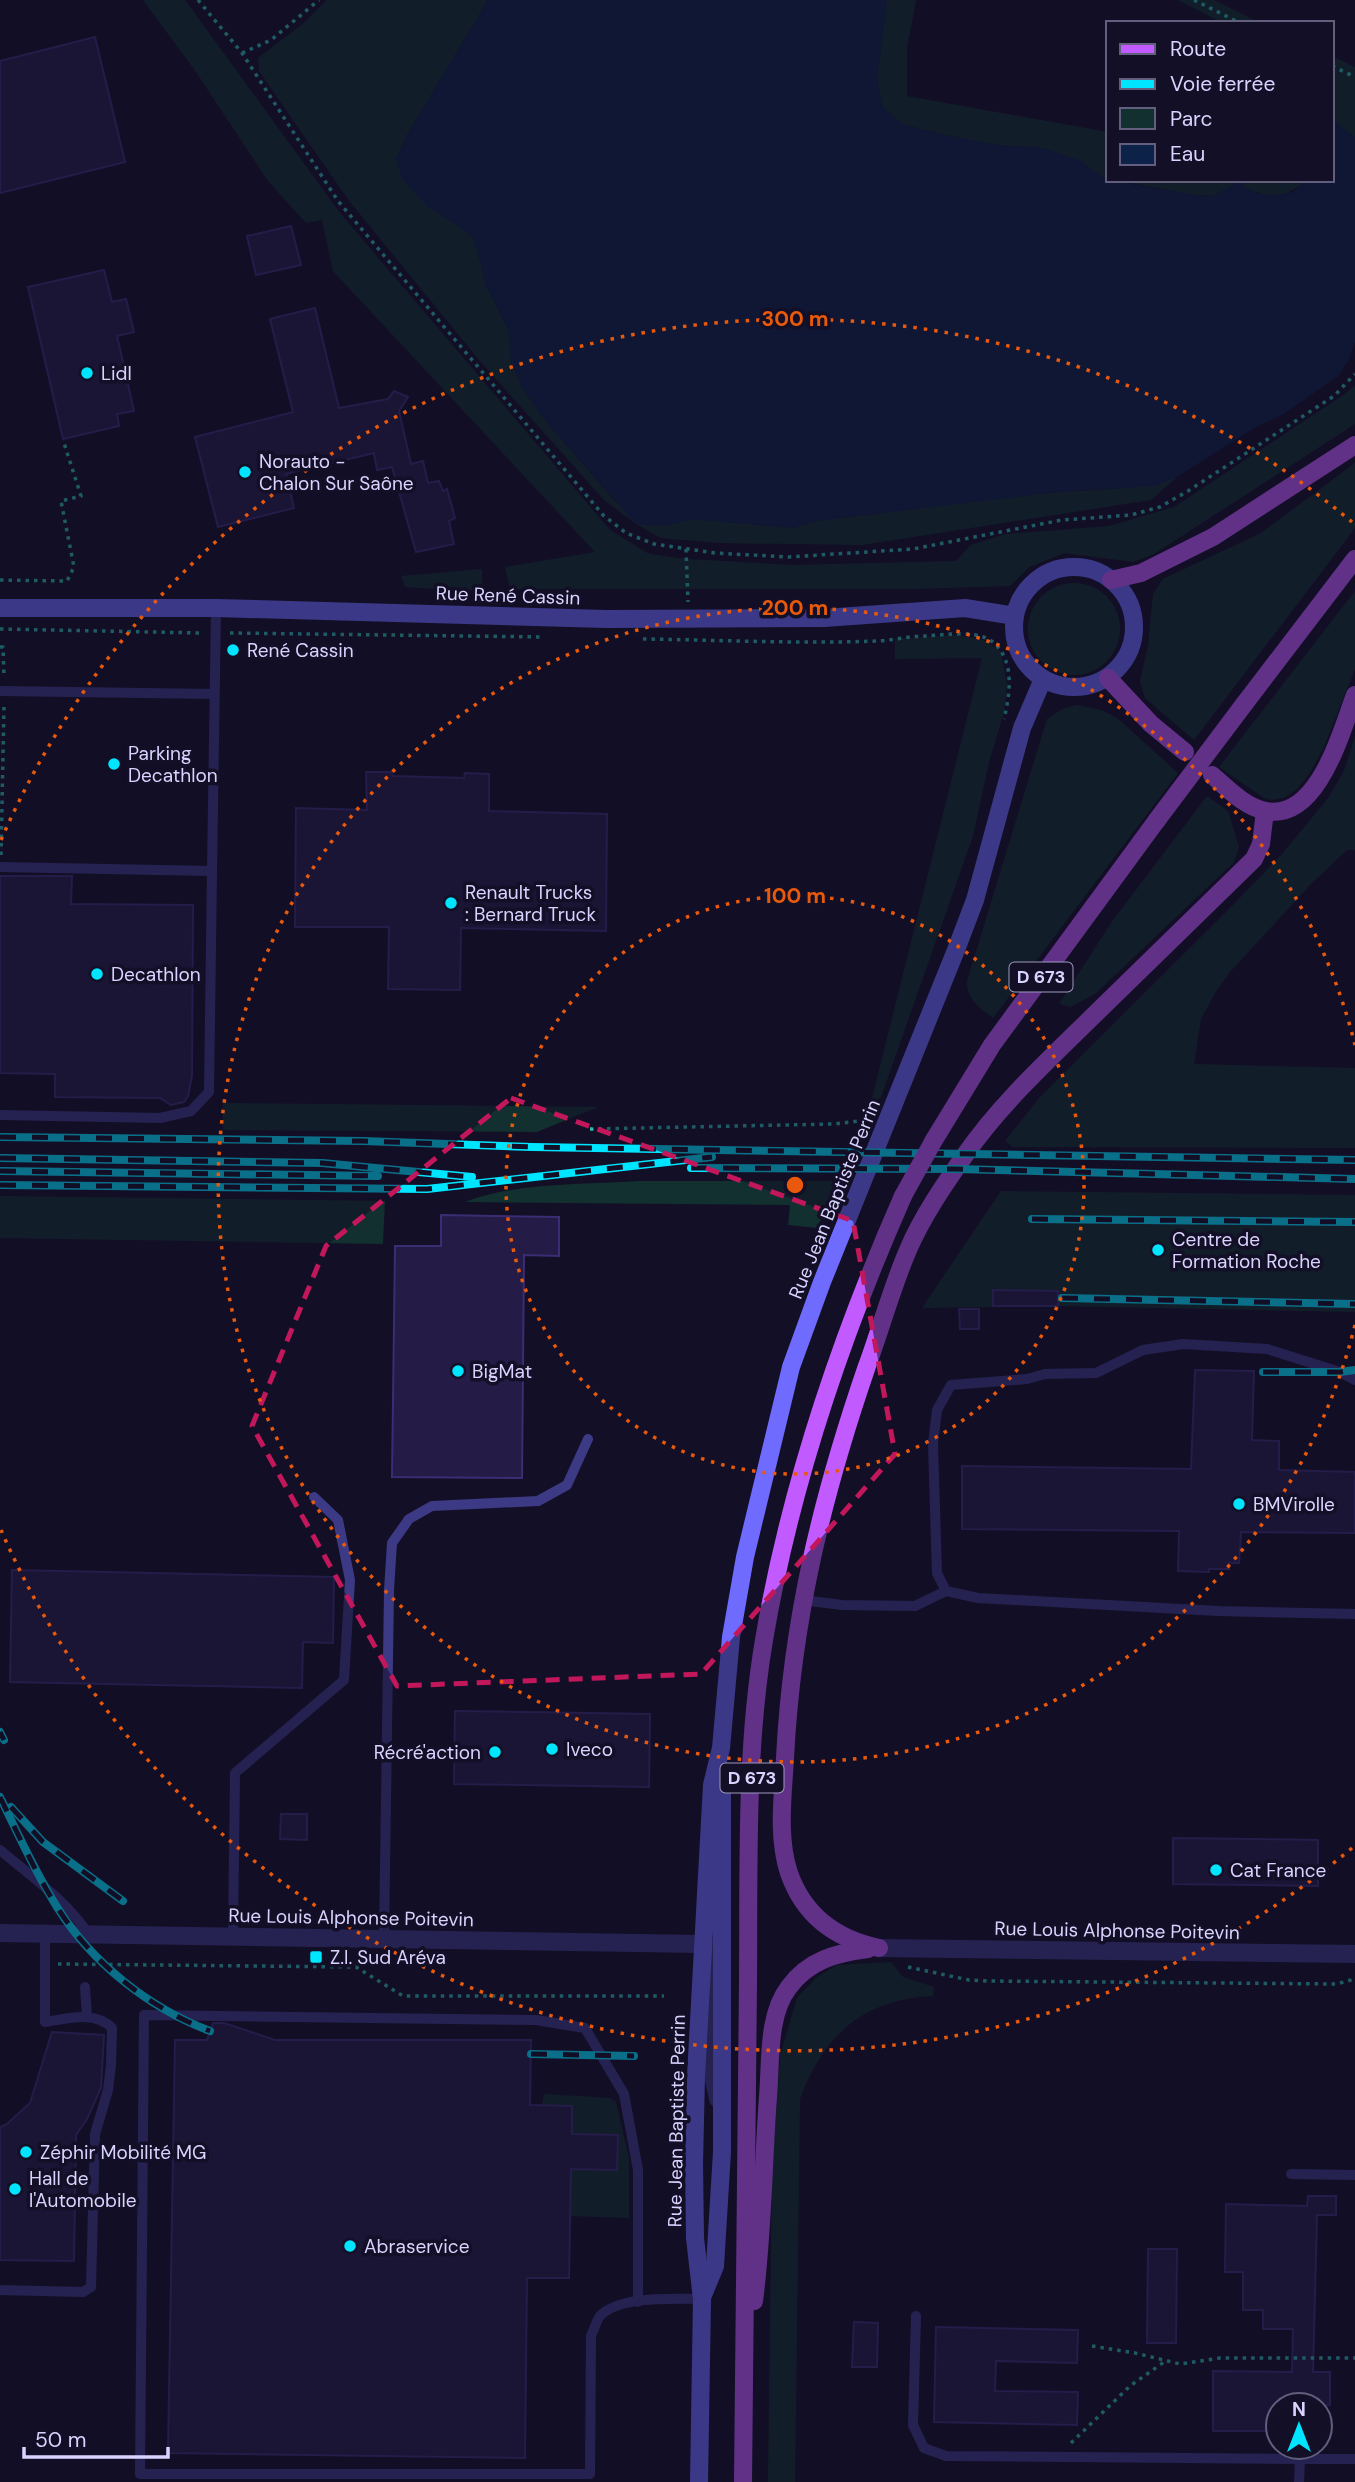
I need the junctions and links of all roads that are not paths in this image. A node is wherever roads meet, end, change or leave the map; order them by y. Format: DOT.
graph roads {
  1 [pos="1355,445"];
  2 [pos="1355,559"];
  3 [pos="1111,580"];
  4 [pos="0,608"];
  5 [pos="215,608"];
  6 [pos="1015,616"];
  7 [pos="1108,677"];
  8 [pos="1043,679"];
  9 [pos="2,691"];
  10 [pos="214,694"];
  11 [pos="1355,695"];
  12 [pos="1185,752"];
  13 [pos="1212,775"];
  14 [pos="1265,811"];
  15 [pos="1,867"];
  16 [pos="212,871"];
  17 [pos="0,1115"];
  18 [pos="1355,1380"];
  19 [pos="588,1439"];
  20 [pos="314,1497"];
  21 [pos="946,1591"];
  22 [pos="802,1600"];
  23 [pos="1355,1614"];
  24 [pos="721,1748"];
  25 [pos="0,1850"];
  26 [pos="723,1927"];
  27 [pos="0,1933"];
  28 [pos="45,1934"];
  29 [pos="89,1935"];
  30 [pos="233,1937"];
  31 [pos="384,1938"];
  32 [pos="702,1944"];
  33 [pos="879,1948"];
  34 [pos="1355,1954"];
  35 [pos="85,1987"];
  36 [pos="87,2017"];
  37 [pos="722,2115"];
  38 [pos="1291,2174"];
  39 [pos="1355,2175"];
  40 [pos="0,2290"];
  41 [pos="702,2299"];
  42 [pos="638,2302"];
  43 [pos="916,2316"];
  44 [pos="744,2384"];
  45 [pos="1264,2459"];
  46 [pos="1334,2459"];
  47 [pos="1355,2459"];
  48 [pos="1300,2461"];
  49 [pos="699,2482"];
  50 [pos="743,2482"];
  51 [pos="1299,2482"];
  1 -- 3 [label="main road"];
  2 -- 44 [label="main road, D 673, bridge"];
  3 -- 6 [label="main road"];
  3 -- 7 [label="main road"];
  4 -- 5 [label="main road, Rue René Cassin"];
  5 -- 6 [label="main road, Rue René Cassin"];
  5 -- 10 [label="lane"];
  6 -- 8 [label="main road"];
  7 -- 8 [label="main road"];
  7 -- 12 [label="main road"];
  8 -- 24 [label="main road, Rue Jean Baptiste Perrin"];
  9 -- 10 [label="lane"];
  10 -- 16 [label="lane"];
  11 -- 14 [label="main road"];
  13 -- 14 [label="main road"];
  14 -- 22 [label="main road"];
  15 -- 16 [label="lane"];
  16 -- 17 [label="lane"];
  18 -- 21 [label="lane"];
  19 -- 31 [label="lane"];
  20 -- 30 [label="lane"];
  21 -- 22 [label="lane"];
  21 -- 23 [label="lane"];
  22 -- 33 [label="main road"];
  24 -- 26 [label="main road, Rue Jean Baptiste Perrin"];
  24 -- 32 [label="main road, Rue Jean Baptiste Perrin"];
  25 -- 29 [label="lane"];
  26 -- 32 [label="street"];
  26 -- 37 [label="main road, Rue Jean Baptiste Perrin"];
  27 -- 28 [label="street, Rue Louis Alphonse Poitevin"];
  28 -- 29 [label="street, Rue Louis Alphonse Poitevin"];
  28 -- 36 [label="lane"];
  29 -- 30 [label="street, Rue Louis Alphonse Poitevin"];
  30 -- 31 [label="street, Rue Louis Alphonse Poitevin"];
  31 -- 32 [label="street, Rue Louis Alphonse Poitevin"];
  32 -- 37 [label="street, Rue Jean Baptiste Perrin"];
  32 -- 41 [label="main road, Rue Jean Baptiste Perrin"];
  33 -- 34 [label="street, Rue Louis Alphonse Poitevin"];
  33 -- 44 [label="main road"];
  35 -- 36 [label="lane"];
  36 -- 40 [label="lane"];
  37 -- 41 [label="main road, Rue Jean Baptiste Perrin"];
  38 -- 39 [label="lane"];
  41 -- 42 [label="lane"];
  41 -- 49 [label="main road, Rue Jean Baptiste Perrin"];
  42 -- 42 [label="lane"];
  43 -- 45 [label="lane"];
  44 -- 50 [label="main road, D 673"];
  46 -- 47 [label="lane"];
  48 -- 51 [label="lane"];
}
